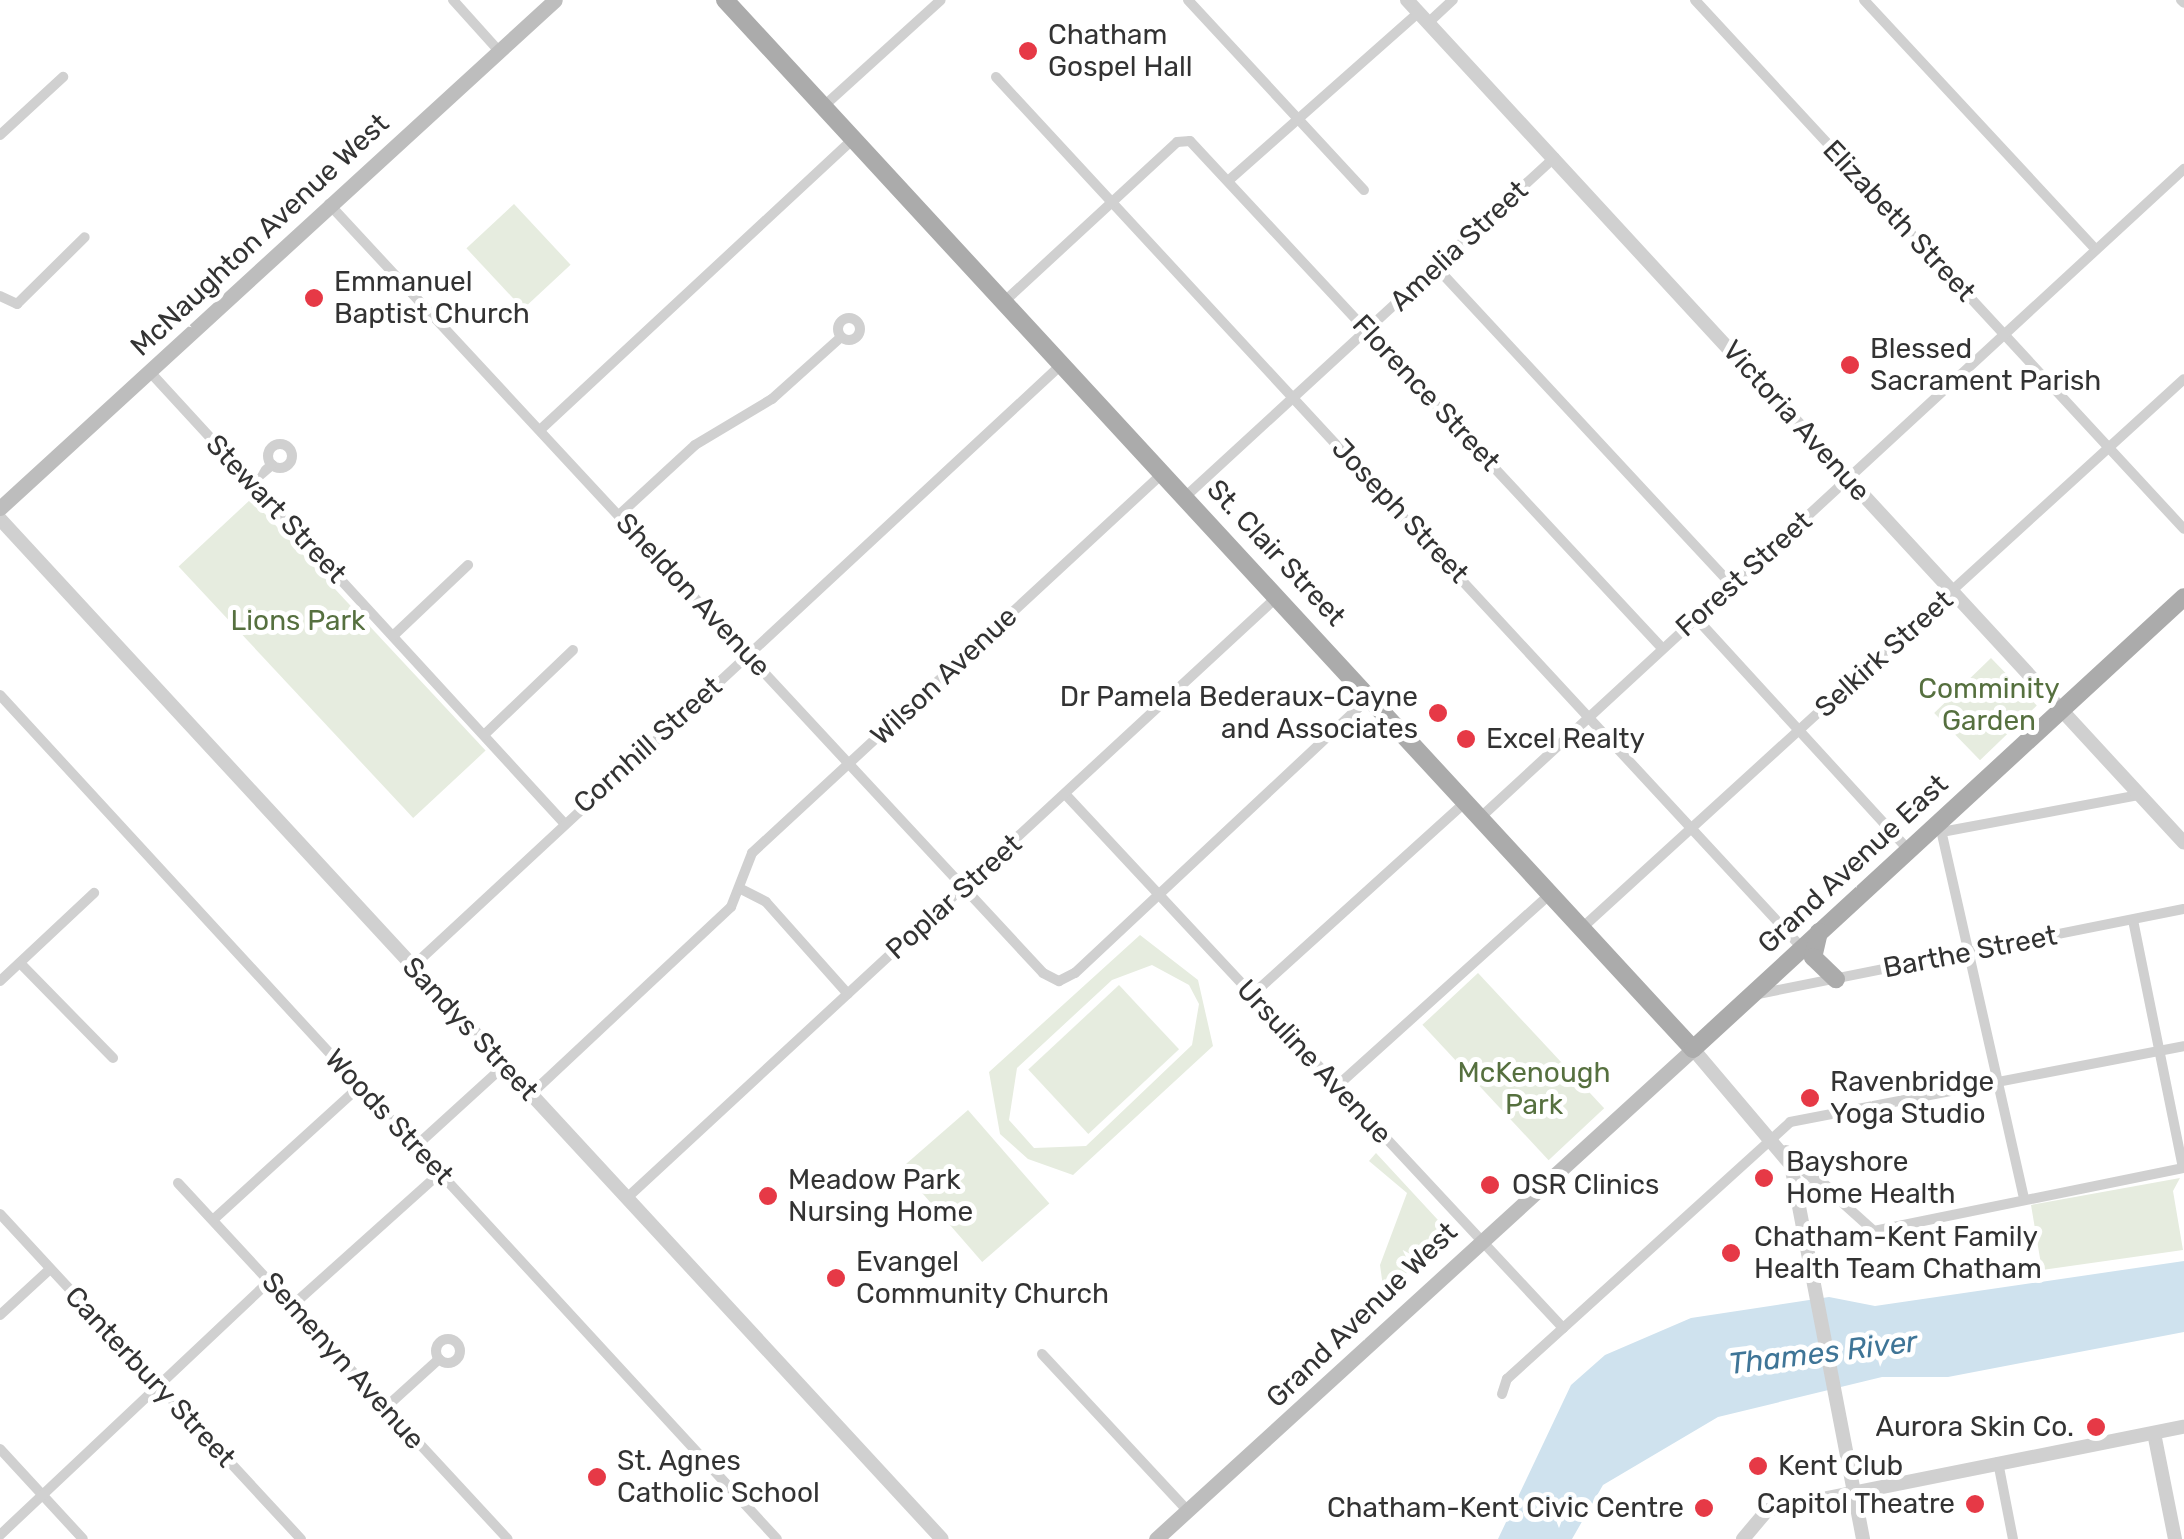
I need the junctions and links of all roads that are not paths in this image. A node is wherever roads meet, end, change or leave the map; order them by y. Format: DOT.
graph roads {
  1 [pos="454,0"];
  2 [pos="556,0"];
  3 [pos="724,0"];
  4 [pos="941,0"];
  5 [pos="1188,0"];
  6 [pos="1407,0"];
  7 [pos="1453,0"];
  8 [pos="1696,0"];
  9 [pos="1864,0"];
  10 [pos="1423,18"];
  11 [pos="499,51"];
  12 [pos="996,77"];
  13 [pos="62,78"];
  14 [pos="825,105"];
  15 [pos="1299,118"];
  16 [pos="0,135"];
  17 [pos="854,138"];
  18 [pos="1555,157"];
  19 [pos="2184,169"];
  20 [pos="1228,180"];
  21 [pos="1364,190"];
  22 [pos="1112,201"];
  23 [pos="330,204"];
  24 [pos="86,237"];
  25 [pos="2096,249"];
  26 [pos="1437,268"];
  27 [pos="0,296"];
  28 [pos="1007,299"];
  29 [pos="1368,332"];
  30 [pos="2005,336"];
  31 [pos="842,337"];
  32 [pos="1062,364"];
  33 [pos="150,372"];
  34 [pos="2184,380"];
  35 [pos="1294,396"];
  36 [pos="540,430"];
  37 [pos="2107,450"];
  38 [pos="272,465"];
  39 [pos="1163,473"];
  40 [pos="1849,479"];
  41 [pos="251,483"];
  42 [pos="1186,497"];
  43 [pos="0,508"];
  44 [pos="620,515"];
  45 [pos="0,519"];
  46 [pos="2184,530"];
  47 [pos="468,566"];
  48 [pos="1730,584"];
  49 [pos="1953,591"];
  50 [pos="1278,596"];
  51 [pos="2184,597"];
  52 [pos="1696,618"];
  53 [pos="394,635"];
  54 [pos="1662,648"];
  55 [pos="574,650"];
  56 [pos="748,654"];
  57 [pos="0,696"];
  58 [pos="1371,696"];
  59 [pos="2064,707"];
  60 [pos="1590,716"];
  61 [pos="1798,732"];
  62 [pos="484,735"];
  63 [pos="849,764"];
  64 [pos="1066,795"];
  65 [pos="2140,796"];
  66 [pos="1467,801"];
  67 [pos="1482,816"];
  68 [pos="563,822"];
  69 [pos="1943,826"];
  70 [pos="1692,830"];
  71 [pos="2184,843"];
  72 [pos="1907,848"];
  73 [pos="964,888"];
  74 [pos="741,889"];
  75 [pos="94,893"];
  76 [pos="1551,893"];
  77 [pos="1158,895"];
  78 [pos="2184,908"];
  79 [pos="2133,920"];
  80 [pos="1583,928"];
  81 [pos="1819,932"];
  82 [pos="1802,948"];
  83 [pos="1971,953"];
  84 [pos="20,962"];
  85 [pos="412,967"];
  86 [pos="1836,979"];
  87 [pos="0,981"];
  88 [pos="848,994"];
  89 [pos="1252,994"];
  90 [pos="1756,994"];
  91 [pos="2184,1046"];
  92 [pos="1693,1050"];
  93 [pos="2160,1050"];
  94 [pos="113,1058"];
  95 [pos="504,1066"];
  96 [pos="2000,1081"];
  97 [pos="360,1086"];
  98 [pos="1337,1086"];
  99 [pos="530,1094"];
  100 [pos="1773,1134"];
  101 [pos="416,1146"];
  102 [pos="1782,1148"];
  103 [pos="2183,1168"];
  104 [pos="440,1174"];
  105 [pos="178,1182"];
  106 [pos="1826,1188"];
  107 [pos="1796,1189"];
  108 [pos="629,1196"];
  109 [pos="2024,1199"];
  110 [pos="0,1214"];
  111 [pos="214,1219"];
  112 [pos="1479,1238"];
  113 [pos="50,1268"];
  114 [pos="270,1281"];
  115 [pos="294,1304"];
  116 [pos="0,1315"];
  117 [pos="1563,1328"];
  118 [pos="1042,1354"];
  119 [pos="439,1358"];
  120 [pos="160,1388"];
  121 [pos="1502,1394"];
  122 [pos="384,1408"];
  123 [pos="2184,1427"];
  124 [pos="2154,1432"];
  125 [pos="0,1449"];
  126 [pos="1998,1462"];
  127 [pos="1854,1490"];
  128 [pos="44,1496"];
  129 [pos="1188,1510"];
  130 [pos="0,1535"];
  131 [pos="774,1538"];
  132 [pos="83,1539"];
  133 [pos="300,1539"];
  134 [pos="508,1539"];
  135 [pos="942,1539"];
  136 [pos="1156,1539"];
  137 [pos="1744,1539"];
  138 [pos="1863,1539"];
  139 [pos="2012,1539"];
  140 [pos="2175,1539"];
  1 -- 11 [label="street"];
  2 -- 11 [label="main road, McNaughton Avenue West"];
  3 -- 14 [label="main road, St. Clair Street"];
  4 -- 14 [label="street"];
  5 -- 15 [label="street"];
  6 -- 10 [label="street, Victoria Avenue"];
  7 -- 10 [label="street"];
  8 -- 30 [label="street, Elizabeth Street"];
  9 -- 25 [label="street"];
  10 -- 15 [label="street"];
  10 -- 18 [label="street, Victoria Avenue"];
  11 -- 23 [label="main road, McNaughton Avenue West"];
  12 -- 22 [label="street, Joseph Street"];
  13 -- 16 [label="street"];
  14 -- 17 [label="main road, St. Clair Street"];
  15 -- 20 [label="street"];
  15 -- 21 [label="street"];
  17 -- 28 [label="main road, St. Clair Street"];
  17 -- 36 [label="street"];
  18 -- 26 [label="street, Amelia Street"];
  18 -- 40 [label="street, Victoria Avenue"];
  19 -- 25 [label="street, Forest Street"];
  20 -- 22 [label="street, Florence Street"];
  20 -- 29 [label="street, Florence Street"];
  22 -- 28 [label="street"];
  22 -- 35 [label="street, Joseph Street"];
  23 -- 33 [label="main road, McNaughton Avenue West"];
  23 -- 36 [label="street, Sheldon Avenue"];
  24 -- 27 [label="street"];
  25 -- 30 [label="street, Forest Street"];
  26 -- 29 [label="street, Amelia Street"];
  26 -- 48 [label="street"];
  28 -- 32 [label="main road, St. Clair Street"];
  29 -- 35 [label="street, Amelia Street"];
  29 -- 54 [label="street, Florence Street"];
  30 -- 37 [label="street, Elizabeth Street"];
  30 -- 40 [label="street, Forest Street"];
  31 -- 44 [label="street"];
  32 -- 39 [label="main road, St. Clair Street"];
  32 -- 56 [label="street, Cornhill Street"];
  33 -- 41 [label="street, Stewart Street"];
  33 -- 43 [label="main road, McNaughton Avenue West"];
  34 -- 37 [label="street, Selkirk Street"];
  35 -- 42 [label="street, Amelia Street"];
  35 -- 60 [label="street, Joseph Street"];
  36 -- 44 [label="street, Sheldon Avenue"];
  37 -- 46 [label="street, Elizabeth Street"];
  37 -- 49 [label="street, Selkirk Street"];
  38 -- 41 [label="street"];
  39 -- 42 [label="main road, St. Clair Street"];
  39 -- 63 [label="street, Wilson Avenue"];
  40 -- 48 [label="street, Forest Street"];
  40 -- 49 [label="street, Victoria Avenue"];
  41 -- 53 [label="street, Stewart Street"];
  42 -- 50 [label="main road, St. Clair Street"];
  44 -- 56 [label="street, Sheldon Avenue"];
  45 -- 85 [label="street, Sandys Street"];
  47 -- 53 [label="street"];
  48 -- 52 [label="street, Forest Street"];
  49 -- 59 [label="street, Victoria Avenue"];
  49 -- 61 [label="street, Selkirk Street"];
  50 -- 58 [label="main road, St. Clair Street"];
  50 -- 64 [label="street, Poplar Street"];
  51 -- 59 [label="main road, Grand Avenue East"];
  52 -- 54 [label="street, Forest Street"];
  52 -- 61 [label="street"];
  53 -- 62 [label="street, Stewart Street"];
  54 -- 60 [label="street, Forest Street"];
  55 -- 62 [label="street"];
  56 -- 63 [label="street, Sheldon Avenue"];
  56 -- 68 [label="street, Cornhill Street"];
  57 -- 97 [label="street, Woods Street"];
  58 -- 66 [label="main road, St. Clair Street"];
  58 -- 77 [label="street"];
  59 -- 65 [label="street, Victoria Avenue"];
  59 -- 69 [label="main road, Grand Avenue East"];
  60 -- 67 [label="street, Forest Street"];
  60 -- 70 [label="street, Joseph Street"];
  61 -- 70 [label="street, Selkirk Street"];
  61 -- 72 [label="street"];
  62 -- 68 [label="street, Stewart Street"];
  63 -- 73 [label="street, Sheldon Avenue"];
  63 -- 74 [label="street, Wilson Avenue"];
  64 -- 73 [label="street, Poplar Street"];
  64 -- 77 [label="street, Ursuline Avenue"];
  65 -- 69 [label="street"];
  65 -- 71 [label="street, Victoria Avenue"];
  66 -- 67 [label="main road, St. Clair Street"];
  66 -- 89 [label="street"];
  67 -- 76 [label="main road, St. Clair Street"];
  68 -- 85 [label="street, Cornhill Street"];
  69 -- 72 [label="main road, Grand Avenue East"];
  69 -- 83 [label="street"];
  70 -- 80 [label="street, Selkirk Street"];
  70 -- 82 [label="street, Joseph Street"];
  72 -- 81 [label="main road, Grand Avenue East"];
  73 -- 77 [label="street, Sheldon Avenue"];
  73 -- 88 [label="street, Poplar Street"];
  74 -- 88 [label="street"];
  74 -- 99 [label="street"];
  75 -- 84 [label="street"];
  76 -- 80 [label="main road, St. Clair Street"];
  76 -- 98 [label="street"];
  77 -- 89 [label="street, Ursuline Avenue"];
  78 -- 79 [label="street, Barthe Street"];
  79 -- 83 [label="street, Barthe Street"];
  79 -- 93 [label="street"];
  80 -- 92 [label="main road, St. Clair Street"];
  81 -- 82 [label="main road, Grand Avenue East"];
  81 -- 86 [label="main road"];
  82 -- 90 [label="main road, Grand Avenue East"];
  83 -- 86 [label="street, Barthe Street"];
  83 -- 96 [label="street"];
  84 -- 87 [label="street"];
  84 -- 94 [label="street"];
  85 -- 95 [label="street, Sandys Street"];
  86 -- 90 [label="street, Barthe Street"];
  88 -- 108 [label="street, Poplar Street"];
  89 -- 98 [label="street, Ursuline Avenue"];
  90 -- 92 [label="main road, Grand Avenue East"];
  91 -- 93 [label="street"];
  92 -- 100 [label="street, St. Clair Street"];
  92 -- 112 [label="main road, Grand Avenue West"];
  93 -- 96 [label="street"];
  93 -- 103 [label="street"];
  95 -- 99 [label="street, Sandys Street"];
  95 -- 101 [label="street"];
  96 -- 100 [label="street"];
  96 -- 109 [label="street"];
  97 -- 101 [label="street, Woods Street"];
  97 -- 111 [label="street"];
  98 -- 112 [label="street, Ursuline Avenue"];
  99 -- 108 [label="street, Sandys Street"];
  100 -- 102 [label="street, St. Clair Street"];
  100 -- 117 [label="street"];
  101 -- 104 [label="street, Woods Street"];
  102 -- 106 [label="street"];
  102 -- 107 [label="street"];
  103 -- 109 [label="street"];
  104 -- 115 [label="street"];
  104 -- 131 [label="street, Woods Street"];
  105 -- 111 [label="street, Semenyn Avenue"];
  106 -- 107 [label="street"];
  106 -- 109 [label="street"];
  107 -- 127 [label="street"];
  108 -- 135 [label="street, Sandys Street"];
  110 -- 113 [label="street, Canterbury Street"];
  111 -- 114 [label="street, Semenyn Avenue"];
  112 -- 117 [label="street, Ursuline Avenue"];
  112 -- 129 [label="main road, Grand Avenue West"];
  113 -- 116 [label="street"];
  113 -- 120 [label="street, Canterbury Street"];
  114 -- 115 [label="street, Semenyn Avenue"];
  114 -- 120 [label="street"];
  115 -- 122 [label="street, Semenyn Avenue"];
  117 -- 121 [label="street"];
  118 -- 129 [label="street"];
  119 -- 122 [label="street"];
  120 -- 128 [label="street"];
  120 -- 133 [label="street, Canterbury Street"];
  122 -- 134 [label="street, Semenyn Avenue"];
  123 -- 124 [label="street"];
  124 -- 126 [label="street"];
  124 -- 140 [label="street"];
  125 -- 128 [label="street"];
  126 -- 127 [label="street"];
  126 -- 139 [label="street"];
  127 -- 137 [label="street"];
  127 -- 138 [label="street"];
  128 -- 130 [label="street"];
  128 -- 132 [label="street"];
  129 -- 136 [label="main road, Grand Avenue West"];
}
